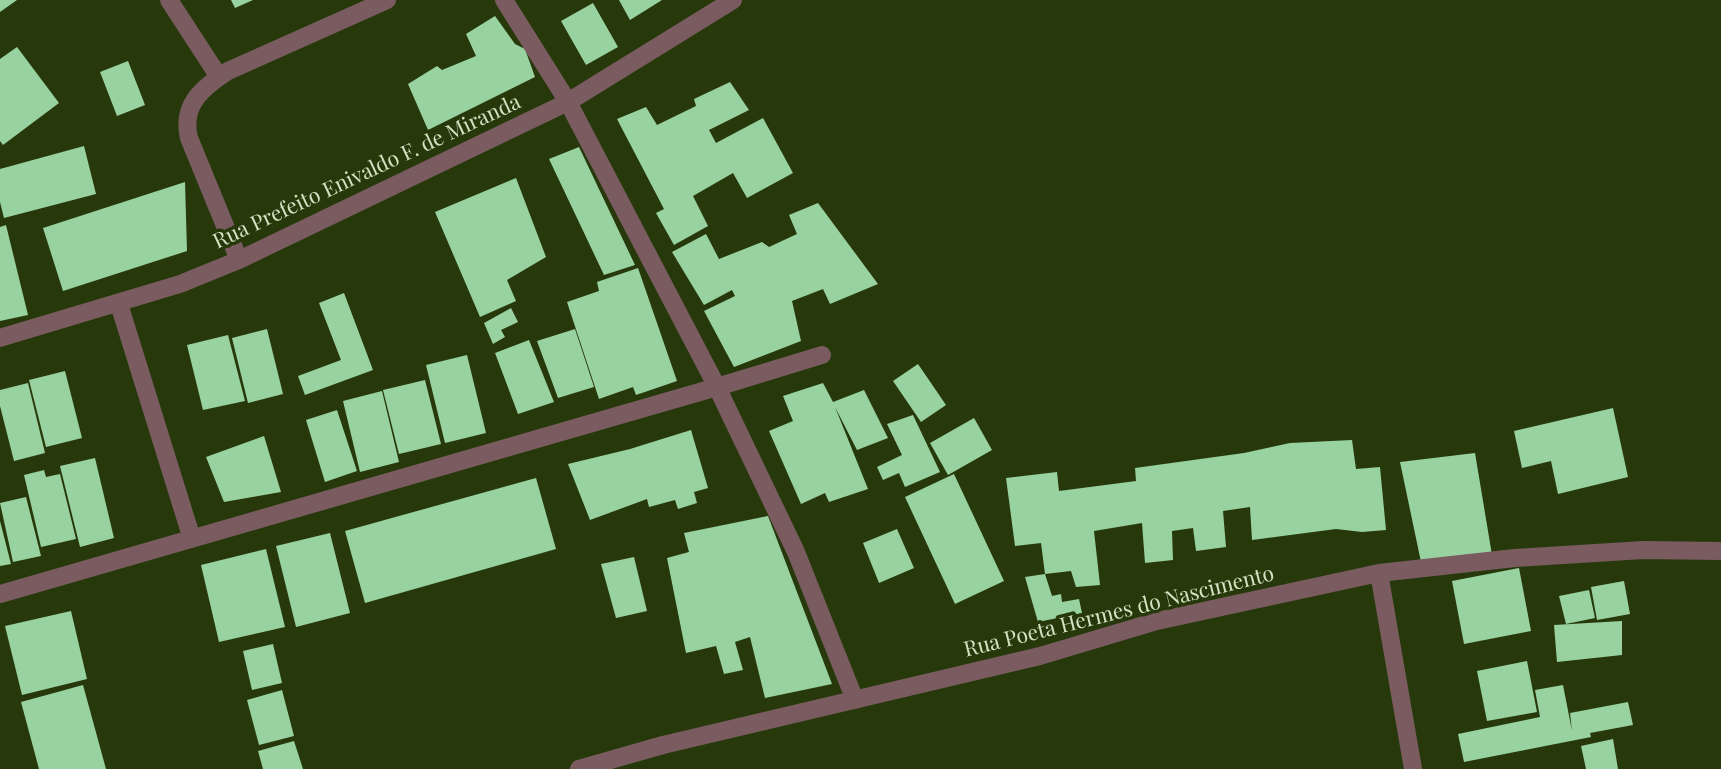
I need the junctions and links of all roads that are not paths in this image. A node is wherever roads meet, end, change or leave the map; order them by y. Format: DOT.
graph roads {
  1 [pos="169,0"];
  2 [pos="387,0"];
  3 [pos="504,0"];
  4 [pos="733,0"];
  5 [pos="219,77"];
  6 [pos="568,102"];
  7 [pos="239,260"];
  8 [pos="119,304"];
  9 [pos="0,338"];
  10 [pos="822,355"];
  11 [pos="717,387"];
  12 [pos="192,539"];
  13 [pos="1721,551"];
  14 [pos="1379,573"];
  15 [pos="0,594"];
  16 [pos="855,700"];
  17 [pos="579,769"];
  18 [pos="1413,769"];
  1 -- 5 [label="street"];
  2 -- 5 [label="street"];
  3 -- 6 [label="street"];
  4 -- 6 [label="street, Rua Prefeito Enivaldo F. de Miranda"];
  5 -- 7 [label="street"];
  6 -- 7 [label="street, Rua Prefeito Enivaldo F. de Miranda"];
  6 -- 11 [label="street"];
  7 -- 8 [label="street, Rua Prefeito Enivaldo F. de Miranda"];
  8 -- 9 [label="street, Rua Prefeito Enivaldo F. de Miranda"];
  8 -- 12 [label="street"];
  10 -- 11 [label="street"];
  11 -- 12 [label="street"];
  11 -- 16 [label="street"];
  12 -- 15 [label="street"];
  13 -- 14 [label="street, Rua Poeta Hermes do Nascimento"];
  14 -- 16 [label="street, Rua Poeta Hermes do Nascimento"];
  14 -- 18 [label="street"];
  16 -- 17 [label="street, Rua Poeta Hermes do Nascimento"];
}
